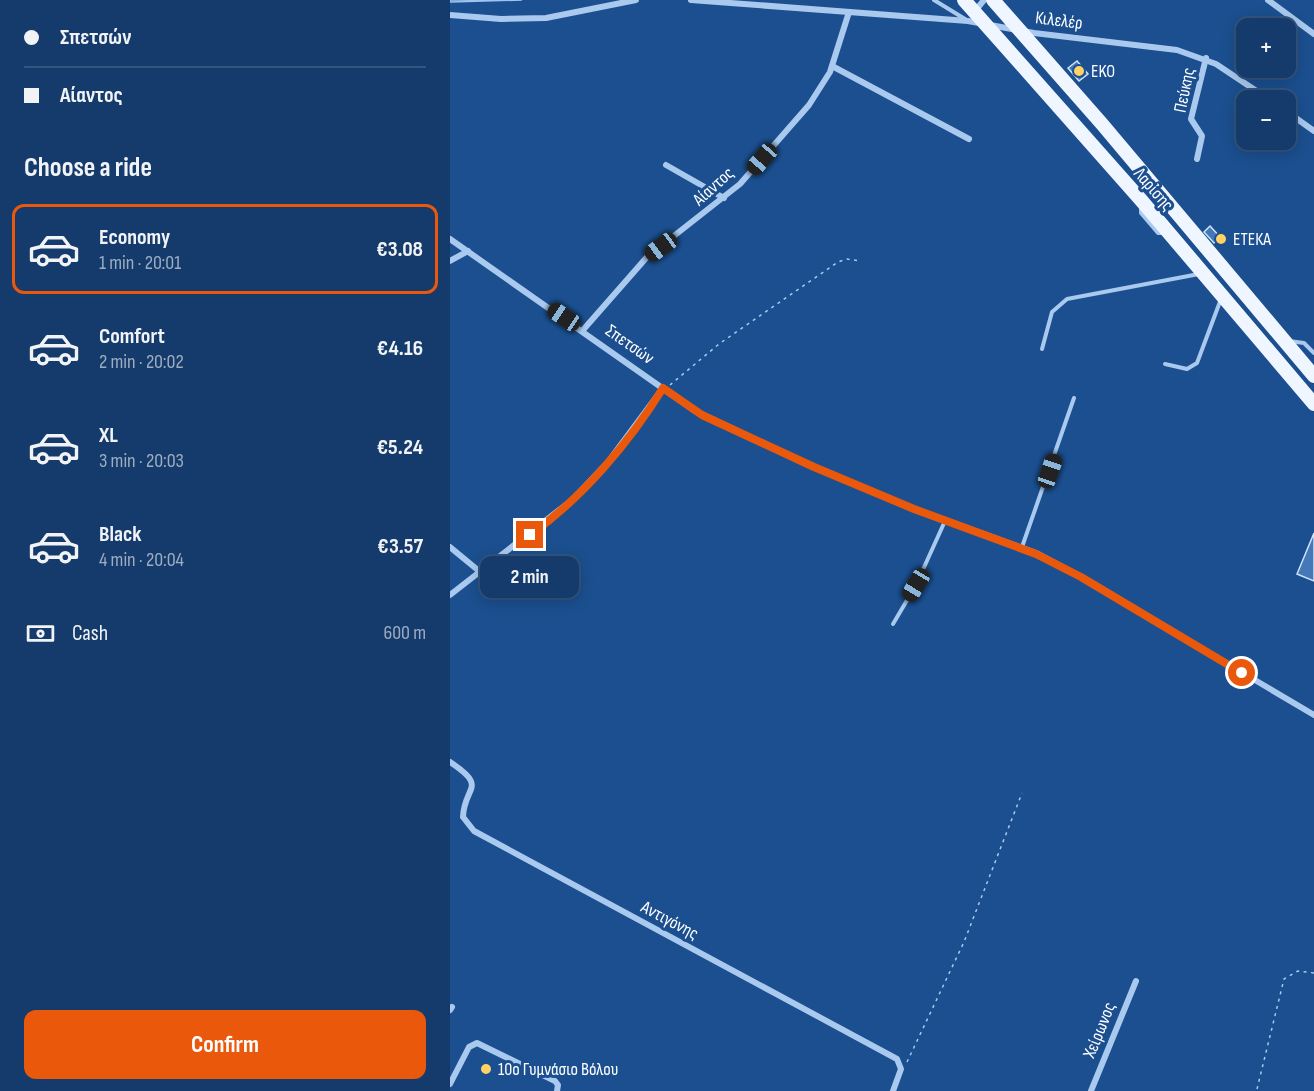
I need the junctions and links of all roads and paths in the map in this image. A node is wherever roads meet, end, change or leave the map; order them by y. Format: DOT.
graph roads {
  1 [pos="636,0"];
  2 [pos="692,0"];
  3 [pos="934,0"];
  4 [pos="964,0"];
  5 [pos="984,0"];
  6 [pos="993,0"];
  7 [pos="1268,0"];
  8 [pos="849,12"];
  9 [pos="450,15"];
  10 [pos="972,16"];
  11 [pos="986,24"];
  12 [pos="1019,30"];
  13 [pos="1312,30"];
  14 [pos="1206,58"];
  15 [pos="832,66"];
  16 [pos="1255,90"];
  17 [pos="1296,118"];
  18 [pos="1314,131"];
  19 [pos="969,139"];
  20 [pos="1197,159"];
  21 [pos="666,165"];
  22 [pos="724,198"];
  23 [pos="450,239"];
  24 [pos="468,251"];
  25 [pos="450,261"];
  26 [pos="860,261"];
  27 [pos="1203,273"];
  28 [pos="1223,296"];
  29 [pos="583,330"];
  30 [pos="1285,341"];
  31 [pos="1042,348"];
  32 [pos="1314,353"];
  33 [pos="1165,364"];
  34 [pos="1314,376"];
  35 [pos="664,389"];
  36 [pos="1074,398"];
  37 [pos="1314,404"];
  38 [pos="945,520"];
  39 [pos="450,547"];
  40 [pos="1022,547"];
  41 [pos="479,571"];
  42 [pos="450,595"];
  43 [pos="893,624"];
  44 [pos="1314,716"];
  45 [pos="450,762"];
  46 [pos="1022,793"];
  47 [pos="1314,973"];
  48 [pos="1136,981"];
  49 [pos="900,1066"];
  50 [pos="450,1084"];
  51 [pos="1257,1089"];
  52 [pos="557,1091"];
  53 [pos="893,1091"];
  54 [pos="1091,1091"];
  1 -- 9 [label="street"];
  2 -- 8 [label="street"];
  3 -- 10 [label="lane"];
  4 -- 10 [label="main road, Λαρίσης"];
  5 -- 10 [label="street"];
  6 -- 12 [label="main road, Λαρίσης"];
  7 -- 13 [label="street"];
  8 -- 10 [label="street"];
  8 -- 15 [label="street, Αίαντος"];
  10 -- 11 [label="main road, Λαρίσης"];
  11 -- 12 [label="street, Κιλελέρ"];
  11 -- 27 [label="main road, Λαρίσης"];
  12 -- 14 [label="street, Κιλελέρ"];
  12 -- 30 [label="main road, Λαρίσης"];
  14 -- 16 [label="street"];
  14 -- 20 [label="street, Πεύκης"];
  15 -- 19 [label="street"];
  15 -- 22 [label="street, Αίαντος"];
  17 -- 18 [label="street"];
  21 -- 22 [label="street"];
  22 -- 29 [label="street, Αίαντος"];
  23 -- 24 [label="street, Σπετσών"];
  24 -- 25 [label="street"];
  24 -- 29 [label="street, Σπετσών"];
  26 -- 35 [label="path"];
  27 -- 28 [label="main road, Λαρίσης"];
  27 -- 31 [label="lane"];
  28 -- 33 [label="lane"];
  28 -- 37 [label="main road, Λαρίσης"];
  29 -- 35 [label="street, Σπετσών"];
  30 -- 32 [label="lane"];
  30 -- 34 [label="main road, Λαρίσης"];
  35 -- 38 [label="street, Σπετσών"];
  35 -- 41 [label="street"];
  36 -- 40 [label="lane"];
  38 -- 40 [label="street, Σπετσών"];
  38 -- 43 [label="lane"];
  39 -- 41 [label="street"];
  40 -- 44 [label="street, Σπετσών"];
  41 -- 42 [label="street"];
  45 -- 49 [label="street, Αντιγόνης"];
  46 -- 49 [label="path"];
  47 -- 51 [label="path"];
  48 -- 54 [label="street, Χείρωνος"];
  49 -- 53 [label="street"];
  50 -- 52 [label="street"];
}
